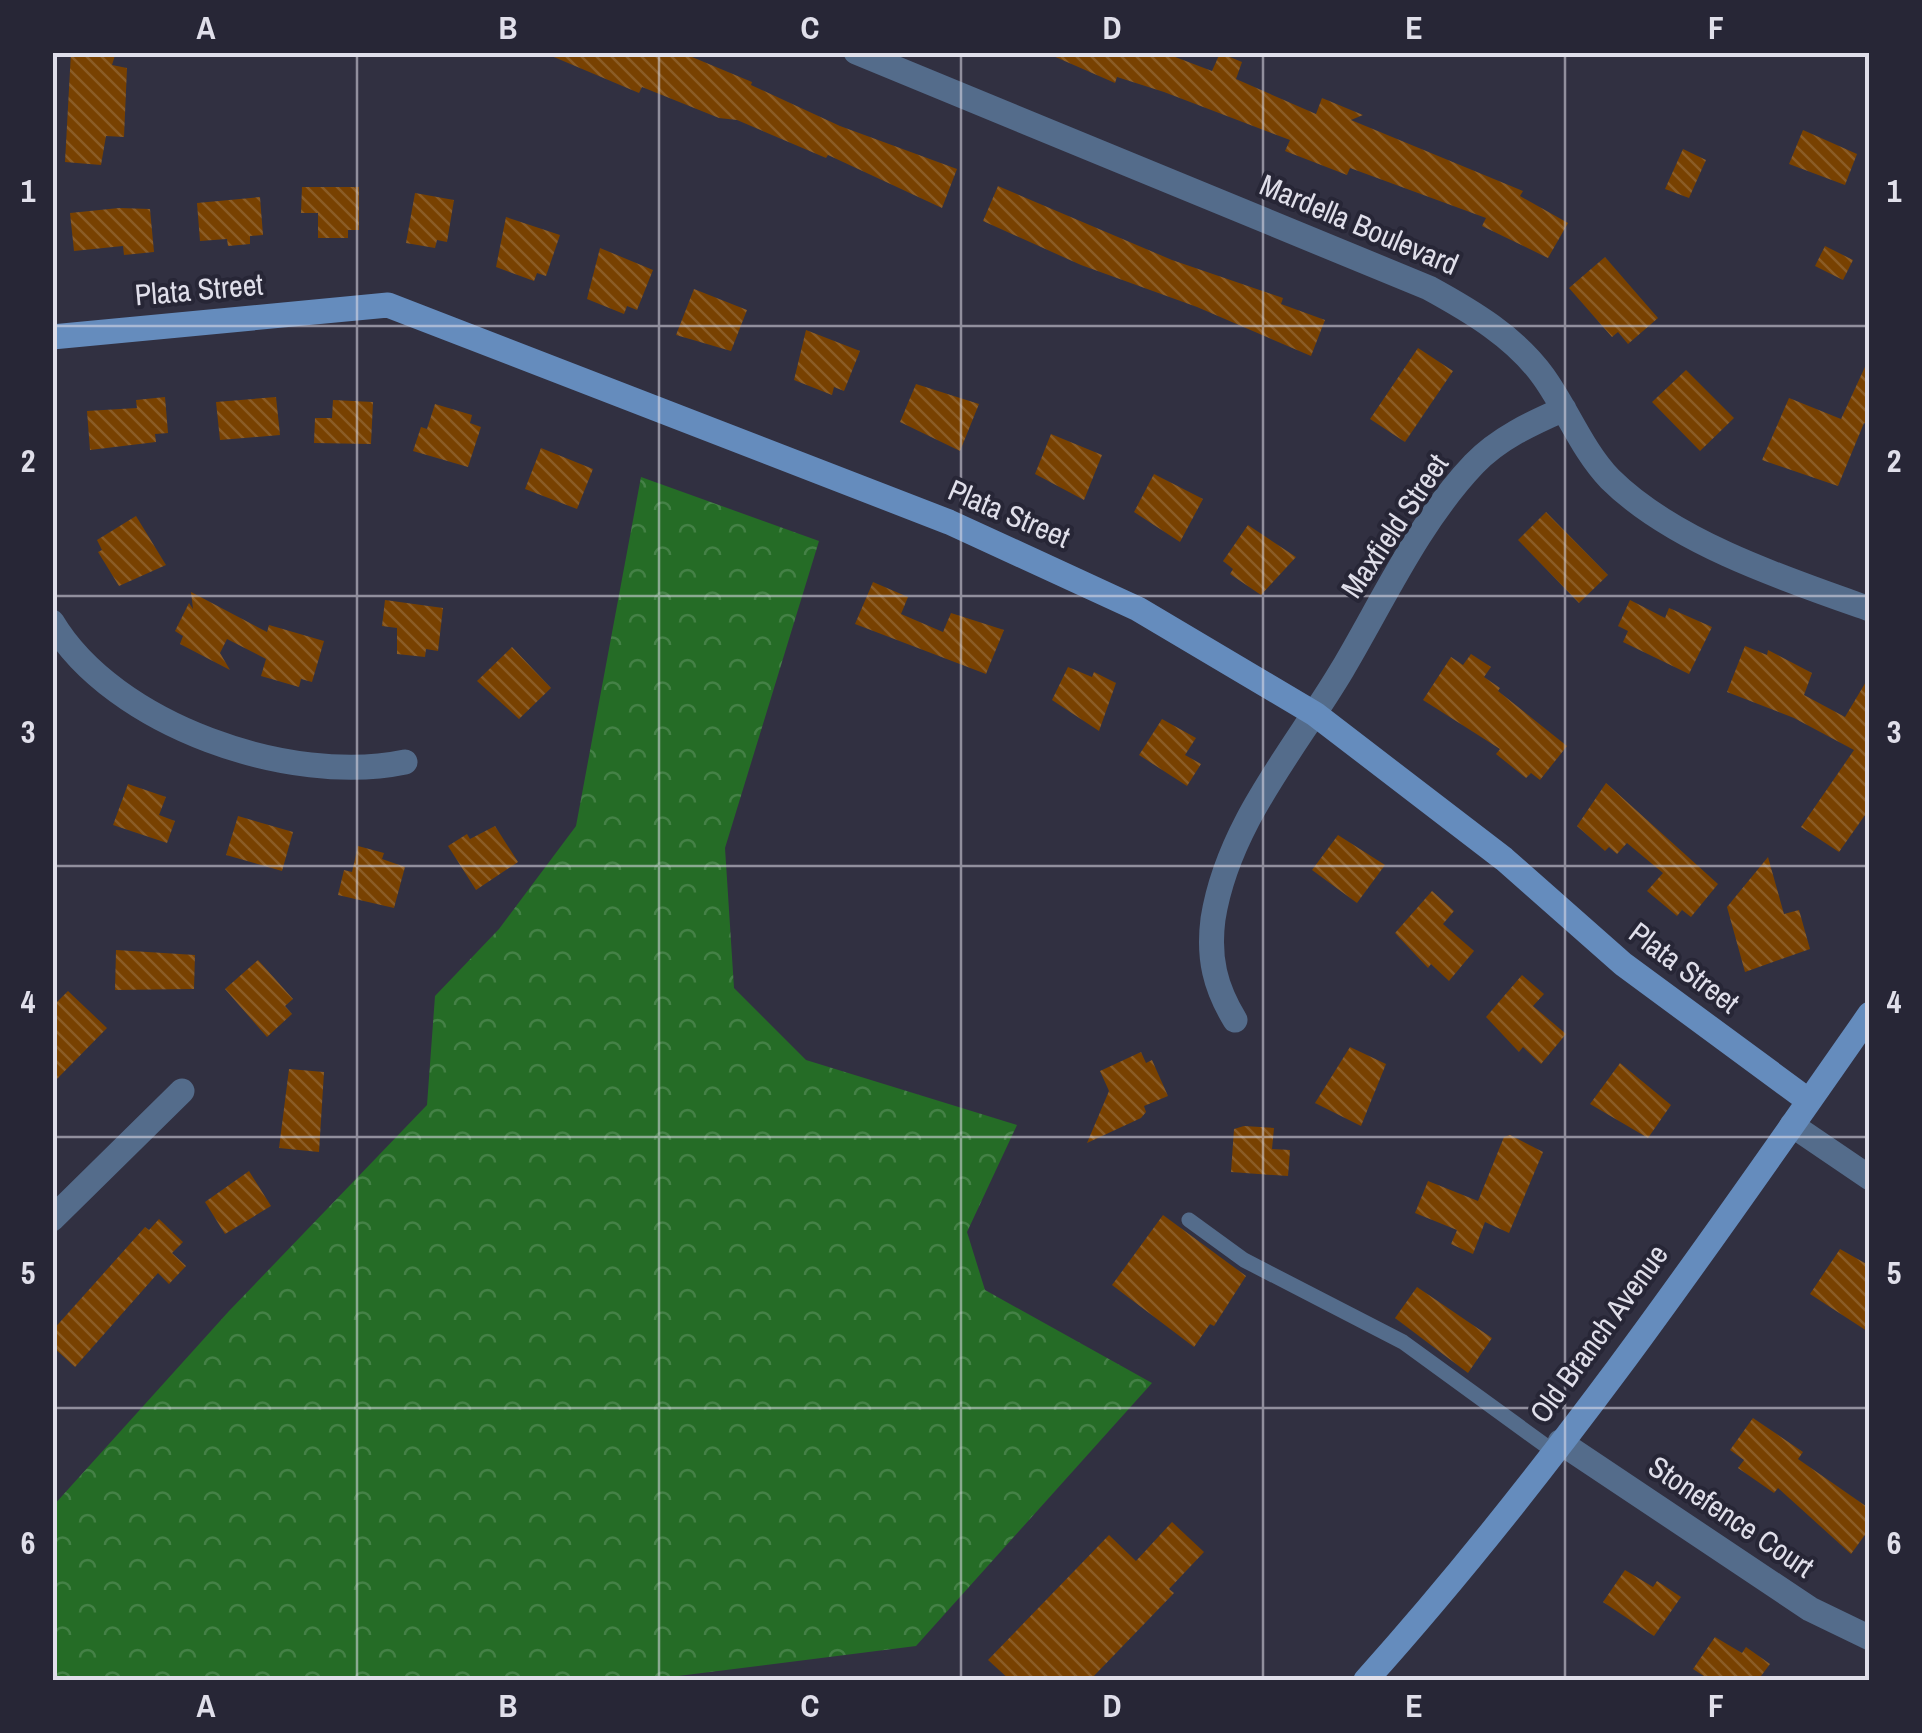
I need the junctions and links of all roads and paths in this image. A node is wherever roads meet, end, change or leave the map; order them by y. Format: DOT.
graph roads {
  1 [pos="856,52"];
  2 [pos="52,337"];
  3 [pos="1564,409"];
  4 [pos="1870,610"];
  5 [pos="52,622"];
  6 [pos="1314,714"];
  7 [pos="405,762"];
  8 [pos="1870,1014"];
  9 [pos="1234,1020"];
  10 [pos="182,1091"];
  11 [pos="1809,1101"];
  12 [pos="1792,1125"];
  13 [pos="1870,1178"];
  14 [pos="52,1219"];
  15 [pos="1189,1220"];
  16 [pos="1557,1447"];
  17 [pos="1870,1638"];
  18 [pos="1366,1680"];
  1 -- 3 [label="street, Mardella Boulevard"];
  2 -- 6 [label="street, Plata Street"];
  3 -- 4 [label="street, Mardella Boulevard"];
  3 -- 6 [label="street, Maxfield Street"];
  5 -- 7 [label="street"];
  6 -- 9 [label="street, Maxfield Street"];
  6 -- 11 [label="street, Plata Street"];
  8 -- 11 [label="street, Old Branch Avenue"];
  10 -- 14 [label="street"];
  11 -- 12 [label="street, Old Branch Avenue"];
  12 -- 13 [label="street"];
  12 -- 16 [label="street, Old Branch Avenue"];
  15 -- 16 [label="lane"];
  16 -- 17 [label="street, Stonefence Court"];
  16 -- 18 [label="street, Old Branch Avenue"];
}
